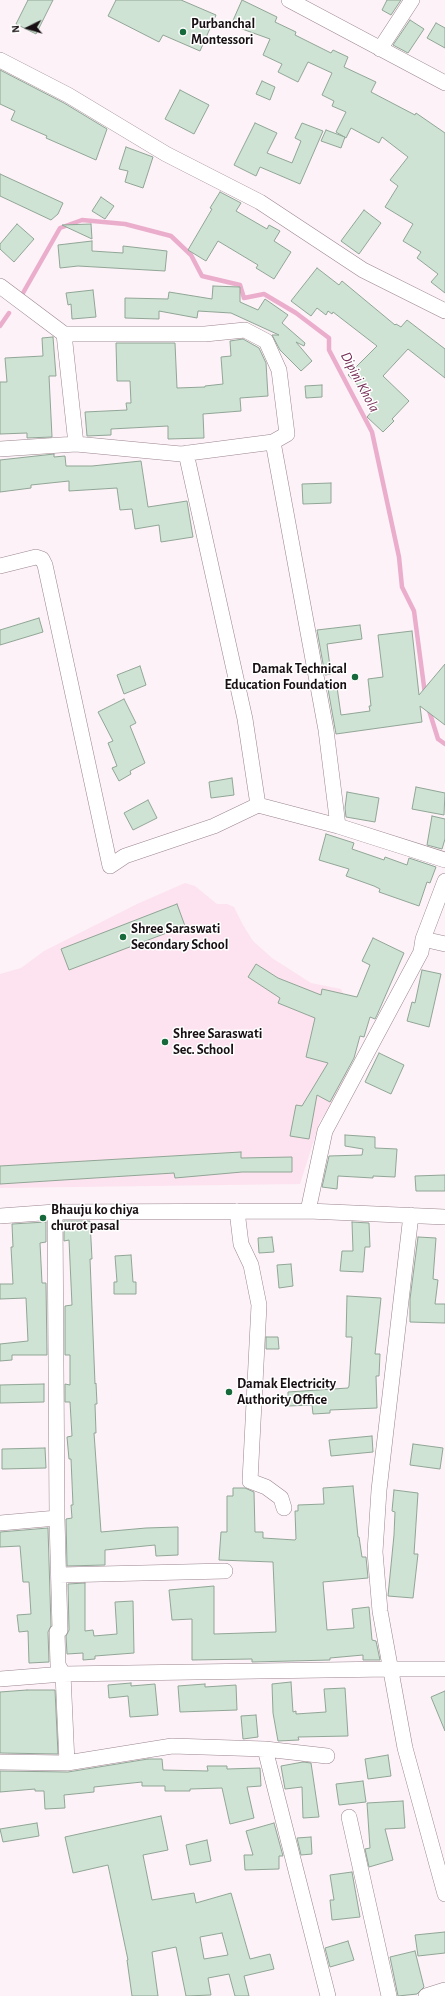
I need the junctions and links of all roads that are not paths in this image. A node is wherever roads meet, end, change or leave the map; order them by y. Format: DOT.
graph roads {
  1 [pos="289,0"];
  2 [pos="412,0"];
  3 [pos="380,49"];
  4 [pos="0,60"];
  5 [pos="445,83"];
  6 [pos="0,286"];
  7 [pos="445,311"];
  8 [pos="64,334"];
  9 [pos="273,442"];
  10 [pos="76,444"];
  11 [pos="0,449"];
  12 [pos="186,453"];
  13 [pos="0,566"];
  14 [pos="258,805"];
  15 [pos="338,826"];
  16 [pos="445,860"];
  17 [pos="445,881"];
  18 [pos="423,939"];
  19 [pos="445,944"];
  20 [pos="237,1211"];
  21 [pos="308,1211"];
  22 [pos="55,1212"];
  23 [pos="411,1215"];
  24 [pos="0,1216"];
  25 [pos="445,1217"];
  26 [pos="284,1508"];
  27 [pos="57,1518"];
  28 [pos="0,1523"];
  29 [pos="225,1571"];
  30 [pos="59,1575"];
  31 [pos="390,1668"];
  32 [pos="445,1669"];
  33 [pos="63,1674"];
  34 [pos="0,1679"];
  35 [pos="265,1749"];
  36 [pos="327,1756"];
  37 [pos="0,1762"];
  38 [pos="67,1763"];
  39 [pos="349,1817"];
  40 [pos="445,1894"];
  41 [pos="445,1990"];
  42 [pos="328,1996"];
  43 [pos="389,1996"];
  44 [pos="426,1996"];
  1 -- 3 [label="street"];
  2 -- 3 [label="street"];
  3 -- 5 [label="street"];
  4 -- 7 [label="street"];
  6 -- 8 [label="street"];
  8 -- 9 [label="street"];
  8 -- 10 [label="street"];
  9 -- 12 [label="street"];
  9 -- 15 [label="street"];
  10 -- 11 [label="street"];
  10 -- 12 [label="street"];
  12 -- 14 [label="street"];
  13 -- 14 [label="street"];
  14 -- 15 [label="street"];
  15 -- 16 [label="street"];
  17 -- 18 [label="street"];
  18 -- 19 [label="street"];
  18 -- 21 [label="street"];
  20 -- 21 [label="street"];
  20 -- 22 [label="street"];
  20 -- 26 [label="street"];
  21 -- 23 [label="street"];
  22 -- 24 [label="street"];
  22 -- 27 [label="street"];
  23 -- 25 [label="street"];
  23 -- 31 [label="street"];
  27 -- 28 [label="street"];
  27 -- 30 [label="street"];
  29 -- 30 [label="street"];
  30 -- 33 [label="street"];
  31 -- 32 [label="street"];
  31 -- 33 [label="street"];
  31 -- 40 [label="street"];
  33 -- 34 [label="street"];
  33 -- 38 [label="street"];
  35 -- 36 [label="street"];
  35 -- 38 [label="street"];
  35 -- 42 [label="street"];
  37 -- 38 [label="street"];
  39 -- 43 [label="street"];
  41 -- 44 [label="street"];
}
